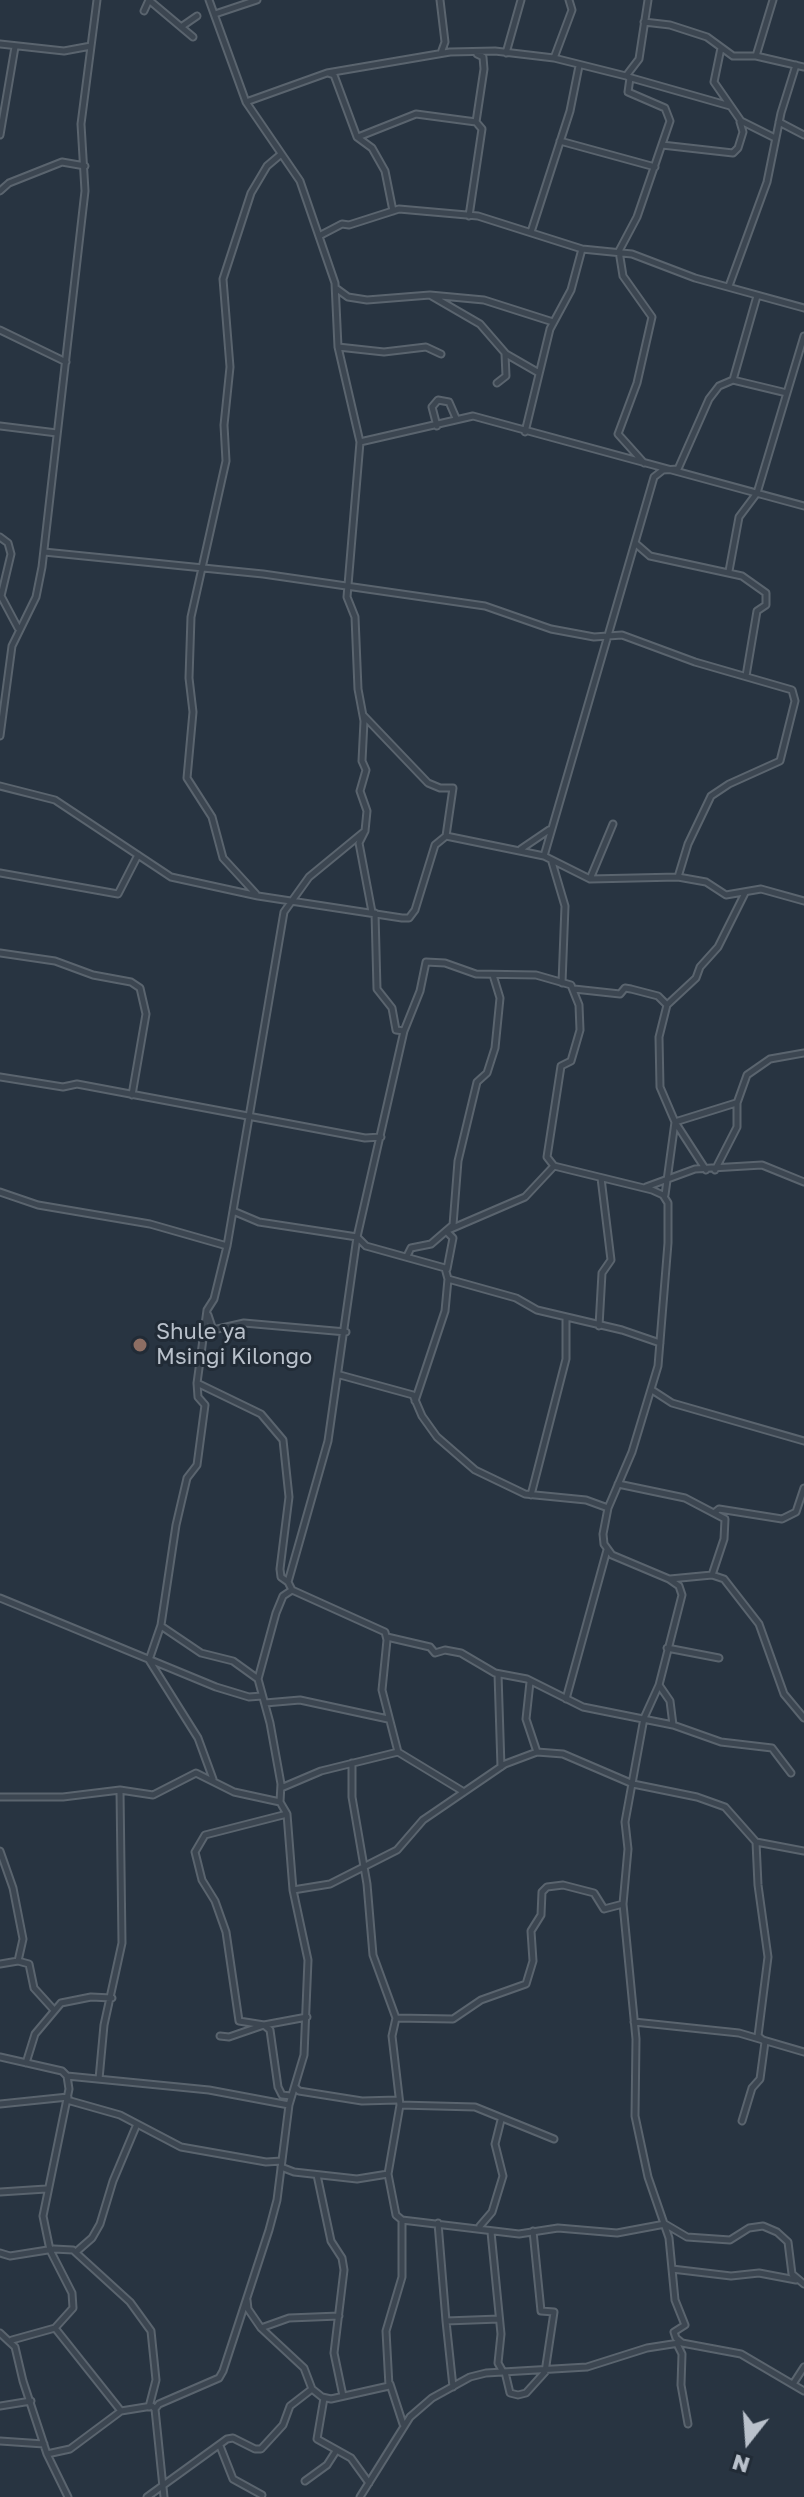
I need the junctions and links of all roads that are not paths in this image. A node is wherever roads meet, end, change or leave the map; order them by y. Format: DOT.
graph roads {
  1 [pos="97,0"];
  2 [pos="149,0"];
  3 [pos="209,0"];
  4 [pos="257,0"];
  5 [pos="440,0"];
  6 [pos="521,0"];
  7 [pos="569,0"];
  8 [pos="648,0"];
  9 [pos="773,0"];
  10 [pos="144,11"];
  11 [pos="215,14"];
  12 [pos="197,16"];
  13 [pos="644,22"];
  14 [pos="181,27"];
  15 [pos="193,37"];
  16 [pos="0,44"];
  17 [pos="91,46"];
  18 [pos="15,47"];
  19 [pos="721,48"];
  20 [pos="506,53"];
  21 [pos="441,54"];
  22 [pos="476,54"];
  23 [pos="756,56"];
  24 [pos="554,58"];
  25 [pos="796,65"];
  26 [pos="579,66"];
  27 [pos="804,67"];
  28 [pos="327,73"];
  29 [pos="628,77"];
  30 [pos="246,102"];
  31 [pos="731,106"];
  32 [pos="1,117"];
  33 [pos="741,121"];
  34 [pos="476,122"];
  35 [pos="779,122"];
  36 [pos="0,135"];
  37 [pos="804,135"];
  38 [pos="357,137"];
  39 [pos="775,138"];
  40 [pos="559,141"];
  41 [pos="662,145"];
  42 [pos="280,155"];
  43 [pos="85,166"];
  44 [pos="655,167"];
  45 [pos="9,183"];
  46 [pos="0,184"];
  47 [pos="0,191"];
  48 [pos="393,211"];
  49 [pos="469,216"];
  50 [pos="531,232"];
  51 [pos="319,236"];
  52 [pos="582,249"];
  53 [pos="619,251"];
  54 [pos="729,286"];
  55 [pos="336,289"];
  56 [pos="430,295"];
  57 [pos="757,296"];
  58 [pos="804,308"];
  59 [pos="553,322"];
  60 [pos="0,330"];
  61 [pos="804,336"];
  62 [pos="338,347"];
  63 [pos="505,353"];
  64 [pos="441,354"];
  65 [pos="66,362"];
  66 [pos="539,373"];
  67 [pos="733,380"];
  68 [pos="497,383"];
  69 [pos="787,393"];
  70 [pos="456,418"];
  71 [pos="0,426"];
  72 [pos="437,426"];
  73 [pos="525,432"];
  74 [pos="57,433"];
  75 [pos="360,442"];
  76 [pos="646,463"];
  77 [pos="678,469"];
  78 [pos="654,477"];
  79 [pos="757,493"];
  80 [pos="804,506"];
  81 [pos="0,537"];
  82 [pos="634,542"];
  83 [pos="44,552"];
  84 [pos="643,553"];
  85 [pos="630,557"];
  86 [pos="204,569"];
  87 [pos="729,571"];
  88 [pos="348,586"];
  89 [pos="18,628"];
  90 [pos="605,637"];
  91 [pos="746,676"];
  92 [pos="362,713"];
  93 [pos="0,736"];
  94 [pos="0,786"];
  95 [pos="613,824"];
  96 [pos="550,830"];
  97 [pos="365,831"];
  98 [pos="446,836"];
  99 [pos="519,849"];
  100 [pos="138,855"];
  101 [pos="546,857"];
  102 [pos="0,873"];
  103 [pos="678,877"];
  104 [pos="590,879"];
  105 [pos="745,892"];
  106 [pos="256,895"];
  107 [pos="289,900"];
  108 [pos="804,901"];
  109 [pos="374,912"];
  110 [pos="0,953"];
  111 [pos="493,975"];
  112 [pos="562,983"];
  113 [pos="574,989"];
  114 [pos="667,1005"];
  115 [pos="404,1031"];
  116 [pos="804,1053"];
  117 [pos="0,1077"];
  118 [pos="132,1095"];
  119 [pos="737,1103"];
  120 [pos="248,1115"];
  121 [pos="675,1122"];
  122 [pos="381,1137"];
  123 [pos="554,1166"];
  124 [pos="706,1170"];
  125 [pos="715,1170"];
  126 [pos="601,1177"];
  127 [pos="666,1180"];
  128 [pos="804,1182"];
  129 [pos="645,1187"];
  130 [pos="0,1192"];
  131 [pos="665,1196"];
  132 [pos="233,1211"];
  133 [pos="446,1231"];
  134 [pos="357,1237"];
  135 [pos="227,1246"];
  136 [pos="407,1256"];
  137 [pos="448,1276"];
  138 [pos="207,1310"];
  139 [pos="566,1317"];
  140 [pos="599,1326"];
  141 [pos="346,1332"];
  142 [pos="661,1343"];
  143 [pos="340,1374"];
  144 [pos="197,1383"];
  145 [pos="652,1390"];
  146 [pos="415,1401"];
  147 [pos="804,1441"];
  148 [pos="618,1484"];
  149 [pos="804,1488"];
  150 [pos="531,1495"];
  151 [pos="608,1508"];
  152 [pos="714,1513"];
  153 [pos="607,1550"];
  154 [pos="712,1575"];
  155 [pos="669,1579"];
  156 [pos="288,1582"];
  157 [pos="292,1590"];
  158 [pos="0,1598"];
  159 [pos="161,1625"];
  160 [pos="387,1637"];
  161 [pos="667,1648"];
  162 [pos="719,1658"];
  163 [pos="149,1660"];
  164 [pos="498,1674"];
  165 [pos="258,1679"];
  166 [pos="530,1682"];
  167 [pos="659,1685"];
  168 [pos="262,1696"];
  169 [pos="566,1699"];
  170 [pos="265,1703"];
  171 [pos="644,1718"];
  172 [pos="804,1718"];
  173 [pos="388,1719"];
  174 [pos="673,1725"];
  175 [pos="398,1752"];
  176 [pos="537,1752"];
  177 [pos="352,1763"];
  178 [pos="501,1768"];
  179 [pos="791,1773"];
  180 [pos="213,1779"];
  181 [pos="633,1784"];
  182 [pos="281,1788"];
  183 [pos="120,1790"];
  184 [pos="464,1792"];
  185 [pos="0,1797"];
  186 [pos="280,1802"];
  187 [pos="287,1814"];
  188 [pos="756,1842"];
  189 [pos="0,1851"];
  190 [pos="804,1851"];
  191 [pos="362,1869"];
  192 [pos="293,1890"];
  193 [pos="623,1904"];
  194 [pos="18,1961"];
  195 [pos="0,1964"];
  196 [pos="112,1998"];
  197 [pos="53,2009"];
  198 [pos="307,2017"];
  199 [pos="396,2018"];
  200 [pos="634,2022"];
  201 [pos="264,2025"];
  202 [pos="220,2036"];
  203 [pos="758,2036"];
  204 [pos="804,2052"];
  205 [pos="0,2057"];
  206 [pos="26,2063"];
  207 [pos="67,2076"];
  208 [pos="99,2079"];
  209 [pos="295,2087"];
  210 [pos="291,2096"];
  211 [pos="67,2098"];
  212 [pos="399,2102"];
  213 [pos="0,2104"];
  214 [pos="289,2105"];
  215 [pos="501,2120"];
  216 [pos="742,2121"];
  217 [pos="137,2124"];
  218 [pos="554,2139"];
  219 [pos="282,2164"];
  220 [pos="388,2174"];
  221 [pos="317,2175"];
  222 [pos="46,2189"];
  223 [pos="0,2192"];
  224 [pos="402,2220"];
  225 [pos="438,2222"];
  226 [pos="665,2224"];
  227 [pos="479,2227"];
  228 [pos="533,2231"];
  229 [pos="491,2232"];
  230 [pos="50,2250"];
  231 [pos="76,2252"];
  232 [pos="0,2253"];
  233 [pos="672,2269"];
  234 [pos="796,2280"];
  235 [pos="804,2284"];
  236 [pos="247,2295"];
  237 [pos="339,2316"];
  238 [pos="499,2319"];
  239 [pos="446,2321"];
  240 [pos="55,2328"];
  241 [pos="261,2328"];
  242 [pos="0,2333"];
  243 [pos="12,2340"];
  244 [pos="678,2343"];
  245 [pos="804,2367"];
  246 [pos="504,2372"];
  247 [pos="545,2372"];
  248 [pos="389,2383"];
  249 [pos="793,2384"];
  250 [pos="453,2387"];
  251 [pos="312,2389"];
  252 [pos="804,2391"];
  253 [pos="343,2396"];
  254 [pos="324,2398"];
  255 [pos="31,2401"];
  256 [pos="0,2406"];
  257 [pos="152,2408"];
  258 [pos="121,2411"];
  259 [pos="688,2424"];
  260 [pos="403,2425"];
  261 [pos="0,2441"];
  262 [pos="44,2444"];
  263 [pos="220,2446"];
  264 [pos="336,2451"];
  265 [pos="47,2454"];
  266 [pos="305,2481"];
  267 [pos="161,2483"];
  268 [pos="369,2483"];
  269 [pos="262,2495"];
  270 [pos="68,2497"];
  271 [pos="147,2497"];
  272 [pos="164,2497"];
  273 [pos="360,2497"];
  1 -- 17 [label="street"];
  2 -- 10 [label="street"];
  2 -- 14 [label="street"];
  3 -- 11 [label="street"];
  4 -- 11 [label="street"];
  5 -- 21 [label="street"];
  6 -- 20 [label="street"];
  7 -- 24 [label="street"];
  8 -- 13 [label="street"];
  9 -- 23 [label="street"];
  11 -- 30 [label="street"];
  12 -- 14 [label="street"];
  13 -- 19 [label="street"];
  13 -- 29 [label="street"];
  14 -- 15 [label="street"];
  16 -- 18 [label="street"];
  17 -- 18 [label="street"];
  17 -- 43 [label="street"];
  18 -- 32 [label="street"];
  19 -- 23 [label="street"];
  19 -- 31 [label="street"];
  20 -- 22 [label="street"];
  20 -- 24 [label="street"];
  21 -- 22 [label="street"];
  21 -- 28 [label="street"];
  22 -- 34 [label="street"];
  23 -- 25 [label="street"];
  24 -- 26 [label="street"];
  25 -- 27 [label="street"];
  25 -- 35 [label="street"];
  26 -- 29 [label="street"];
  26 -- 40 [label="street"];
  28 -- 30 [label="street"];
  28 -- 38 [label="street"];
  29 -- 31 [label="street"];
  29 -- 41 [label="street"];
  30 -- 42 [label="street"];
  31 -- 33 [label="street"];
  32 -- 36 [label="street"];
  33 -- 39 [label="street"];
  33 -- 41 [label="street"];
  34 -- 38 [label="street"];
  34 -- 49 [label="street"];
  35 -- 37 [label="street"];
  35 -- 39 [label="street"];
  38 -- 48 [label="street"];
  39 -- 54 [label="street"];
  40 -- 44 [label="street"];
  40 -- 50 [label="street"];
  41 -- 44 [label="street"];
  42 -- 51 [label="street"];
  42 -- 86 [label="street"];
  43 -- 45 [label="street"];
  43 -- 65 [label="street"];
  44 -- 53 [label="street"];
  45 -- 46 [label="street"];
  45 -- 47 [label="street"];
  48 -- 49 [label="street"];
  48 -- 51 [label="street"];
  49 -- 50 [label="street"];
  50 -- 52 [label="street"];
  51 -- 55 [label="street"];
  52 -- 53 [label="street"];
  52 -- 59 [label="street"];
  53 -- 54 [label="street"];
  53 -- 76 [label="street"];
  54 -- 57 [label="street"];
  55 -- 56 [label="street"];
  55 -- 62 [label="street"];
  56 -- 59 [label="street"];
  56 -- 63 [label="street"];
  57 -- 58 [label="street"];
  57 -- 67 [label="street"];
  59 -- 66 [label="street"];
  60 -- 65 [label="street"];
  61 -- 69 [label="street"];
  62 -- 64 [label="street"];
  62 -- 75 [label="street"];
  63 -- 66 [label="street"];
  63 -- 68 [label="street"];
  65 -- 74 [label="street"];
  66 -- 73 [label="street"];
  67 -- 69 [label="street"];
  67 -- 77 [label="street"];
  69 -- 79 [label="street"];
  70 -- 72 [label="street"];
  70 -- 72 [label="street"];
  70 -- 73 [label="street"];
  71 -- 74 [label="street"];
  72 -- 75 [label="street"];
  73 -- 76 [label="street"];
  74 -- 83 [label="street"];
  75 -- 88 [label="street"];
  76 -- 77 [label="street"];
  76 -- 78 [label="street"];
  77 -- 78 [label="street"];
  77 -- 79 [label="street"];
  78 -- 82 [label="street"];
  79 -- 80 [label="street"];
  79 -- 87 [label="street"];
  81 -- 89 [label="street"];
  82 -- 84 [label="street"];
  82 -- 85 [label="street"];
  83 -- 86 [label="street"];
  83 -- 89 [label="street"];
  84 -- 85 [label="street"];
  84 -- 87 [label="street"];
  85 -- 90 [label="street"];
  86 -- 88 [label="street"];
  86 -- 106 [label="street"];
  87 -- 91 [label="street"];
  88 -- 90 [label="street"];
  88 -- 92 [label="street"];
  89 -- 93 [label="street"];
  90 -- 91 [label="street"];
  90 -- 96 [label="street"];
  91 -- 103 [label="street"];
  92 -- 97 [label="street"];
  92 -- 98 [label="street"];
  94 -- 100 [label="street"];
  95 -- 104 [label="street"];
  96 -- 99 [label="street"];
  96 -- 101 [label="street"];
  97 -- 107 [label="street"];
  97 -- 109 [label="street"];
  98 -- 99 [label="street"];
  98 -- 109 [label="street"];
  99 -- 101 [label="street"];
  100 -- 102 [label="street"];
  100 -- 106 [label="street"];
  101 -- 104 [label="street"];
  101 -- 112 [label="street"];
  103 -- 104 [label="street"];
  103 -- 105 [label="street"];
  105 -- 108 [label="street"];
  105 -- 114 [label="street"];
  106 -- 107 [label="street"];
  107 -- 109 [label="street"];
  107 -- 120 [label="street"];
  109 -- 115 [label="street"];
  110 -- 118 [label="street"];
  111 -- 112 [label="street"];
  111 -- 115 [label="street"];
  111 -- 133 [label="street"];
  112 -- 113 [label="street"];
  113 -- 114 [label="street"];
  113 -- 123 [label="street"];
  114 -- 121 [label="street"];
  115 -- 122 [label="street"];
  116 -- 119 [label="street"];
  117 -- 118 [label="street"];
  118 -- 120 [label="street"];
  119 -- 121 [label="street"];
  119 -- 125 [label="street"];
  120 -- 122 [label="street"];
  120 -- 132 [label="street"];
  121 -- 124 [label="street"];
  121 -- 127 [label="street"];
  122 -- 134 [label="street"];
  123 -- 126 [label="street"];
  123 -- 133 [label="street"];
  124 -- 125 [label="street"];
  124 -- 127 [label="street"];
  125 -- 128 [label="street"];
  126 -- 129 [label="street"];
  126 -- 140 [label="street"];
  127 -- 129 [label="street"];
  127 -- 131 [label="street"];
  129 -- 131 [label="street"];
  130 -- 135 [label="street"];
  131 -- 142 [label="street"];
  132 -- 134 [label="street"];
  132 -- 135 [label="street"];
  133 -- 136 [label="street"];
  133 -- 137 [label="street"];
  134 -- 136 [label="street"];
  134 -- 141 [label="street"];
  135 -- 138 [label="street"];
  136 -- 137 [label="street"];
  137 -- 139 [label="street"];
  137 -- 146 [label="street"];
  138 -- 141 [label="street"];
  138 -- 144 [label="street"];
  139 -- 140 [label="street"];
  139 -- 150 [label="street"];
  140 -- 142 [label="street"];
  141 -- 143 [label="street"];
  142 -- 145 [label="street"];
  143 -- 146 [label="street"];
  143 -- 156 [label="street"];
  144 -- 156 [label="street"];
  144 -- 159 [label="street"];
  145 -- 147 [label="street"];
  145 -- 148 [label="street"];
  146 -- 150 [label="street"];
  148 -- 151 [label="street"];
  148 -- 152 [label="street"];
  149 -- 152 [label="street"];
  150 -- 151 [label="street"];
  151 -- 153 [label="street"];
  152 -- 154 [label="street"];
  153 -- 155 [label="street"];
  153 -- 169 [label="street"];
  154 -- 155 [label="street"];
  154 -- 172 [label="street"];
  155 -- 161 [label="street"];
  156 -- 157 [label="street"];
  157 -- 160 [label="street"];
  157 -- 165 [label="street"];
  158 -- 163 [label="street"];
  159 -- 163 [label="street"];
  159 -- 165 [label="street"];
  160 -- 164 [label="street"];
  160 -- 173 [label="street"];
  161 -- 162 [label="street"];
  161 -- 167 [label="street"];
  163 -- 168 [label="street"];
  163 -- 180 [label="street"];
  164 -- 166 [label="street"];
  164 -- 178 [label="street"];
  165 -- 168 [label="street"];
  166 -- 169 [label="street"];
  166 -- 176 [label="street"];
  167 -- 171 [label="street"];
  167 -- 174 [label="street"];
  168 -- 170 [label="street"];
  169 -- 171 [label="street"];
  170 -- 173 [label="street"];
  170 -- 182 [label="street"];
  171 -- 174 [label="street"];
  171 -- 181 [label="street"];
  173 -- 175 [label="street"];
  174 -- 179 [label="street"];
  175 -- 177 [label="street"];
  175 -- 184 [label="street"];
  176 -- 178 [label="street"];
  176 -- 181 [label="street"];
  177 -- 182 [label="street"];
  177 -- 191 [label="street"];
  178 -- 184 [label="street"];
  180 -- 183 [label="street"];
  180 -- 186 [label="street"];
  181 -- 188 [label="street"];
  181 -- 193 [label="street"];
  182 -- 186 [label="street"];
  183 -- 185 [label="street"];
  183 -- 196 [label="street"];
  184 -- 191 [label="street"];
  186 -- 187 [label="street"];
  187 -- 192 [label="street"];
  187 -- 201 [label="street"];
  188 -- 190 [label="street"];
  188 -- 203 [label="street"];
  189 -- 194 [label="street"];
  191 -- 192 [label="street"];
  191 -- 199 [label="street"];
  192 -- 198 [label="street"];
  193 -- 199 [label="street"];
  193 -- 200 [label="street"];
  194 -- 195 [label="street"];
  194 -- 197 [label="street"];
  196 -- 197 [label="street"];
  196 -- 208 [label="street"];
  197 -- 206 [label="street"];
  198 -- 201 [label="street"];
  198 -- 209 [label="street"];
  199 -- 212 [label="street"];
  200 -- 203 [label="street"];
  200 -- 226 [label="street"];
  201 -- 202 [label="street"];
  201 -- 210 [label="street"];
  203 -- 204 [label="street"];
  203 -- 216 [label="street"];
  205 -- 206 [label="street"];
  206 -- 207 [label="street"];
  207 -- 208 [label="street"];
  207 -- 211 [label="street"];
  208 -- 214 [label="street"];
  209 -- 210 [label="street"];
  209 -- 212 [label="street"];
  210 -- 214 [label="street"];
  211 -- 213 [label="street"];
  211 -- 217 [label="street"];
  211 -- 222 [label="street"];
  212 -- 215 [label="street"];
  212 -- 220 [label="street"];
  214 -- 219 [label="street"];
  215 -- 218 [label="street"];
  215 -- 227 [label="street"];
  217 -- 219 [label="street"];
  217 -- 231 [label="street"];
  219 -- 221 [label="street"];
  219 -- 236 [label="street"];
  220 -- 221 [label="street"];
  220 -- 224 [label="street"];
  221 -- 237 [label="street"];
  222 -- 223 [label="street"];
  222 -- 230 [label="street"];
  224 -- 225 [label="street"];
  224 -- 248 [label="street"];
  225 -- 227 [label="street"];
  225 -- 239 [label="street"];
  226 -- 228 [label="street"];
  226 -- 233 [label="street"];
  226 -- 234 [label="street"];
  227 -- 229 [label="street"];
  228 -- 229 [label="street"];
  228 -- 247 [label="street"];
  229 -- 238 [label="street"];
  230 -- 231 [label="street"];
  230 -- 232 [label="street"];
  230 -- 240 [label="street"];
  231 -- 257 [label="street"];
  233 -- 234 [label="street"];
  233 -- 244 [label="street"];
  234 -- 235 [label="street"];
  236 -- 241 [label="street"];
  236 -- 257 [label="street"];
  237 -- 241 [label="street"];
  237 -- 253 [label="street"];
  238 -- 239 [label="street"];
  238 -- 246 [label="street"];
  239 -- 250 [label="street"];
  240 -- 243 [label="street"];
  240 -- 258 [label="street"];
  241 -- 251 [label="street"];
  242 -- 243 [label="street"];
  243 -- 255 [label="street"];
  244 -- 247 [label="street"];
  244 -- 249 [label="street"];
  244 -- 259 [label="street"];
  245 -- 249 [label="street"];
  246 -- 247 [label="street"];
  246 -- 247 [label="street"];
  246 -- 250 [label="street"];
  248 -- 253 [label="street"];
  248 -- 260 [label="street"];
  249 -- 252 [label="street"];
  250 -- 260 [label="street"];
  251 -- 254 [label="street"];
  251 -- 263 [label="street"];
  253 -- 254 [label="street"];
  254 -- 264 [label="street"];
  255 -- 256 [label="street"];
  255 -- 262 [label="street"];
  257 -- 258 [label="street"];
  257 -- 267 [label="street"];
  258 -- 265 [label="street"];
  260 -- 268 [label="street"];
  261 -- 262 [label="street"];
  262 -- 265 [label="street"];
  263 -- 267 [label="street"];
  263 -- 269 [label="street"];
  264 -- 266 [label="street"];
  264 -- 268 [label="street"];
  265 -- 270 [label="street"];
  267 -- 271 [label="street"];
  267 -- 272 [label="street"];
  268 -- 273 [label="street"];
}
